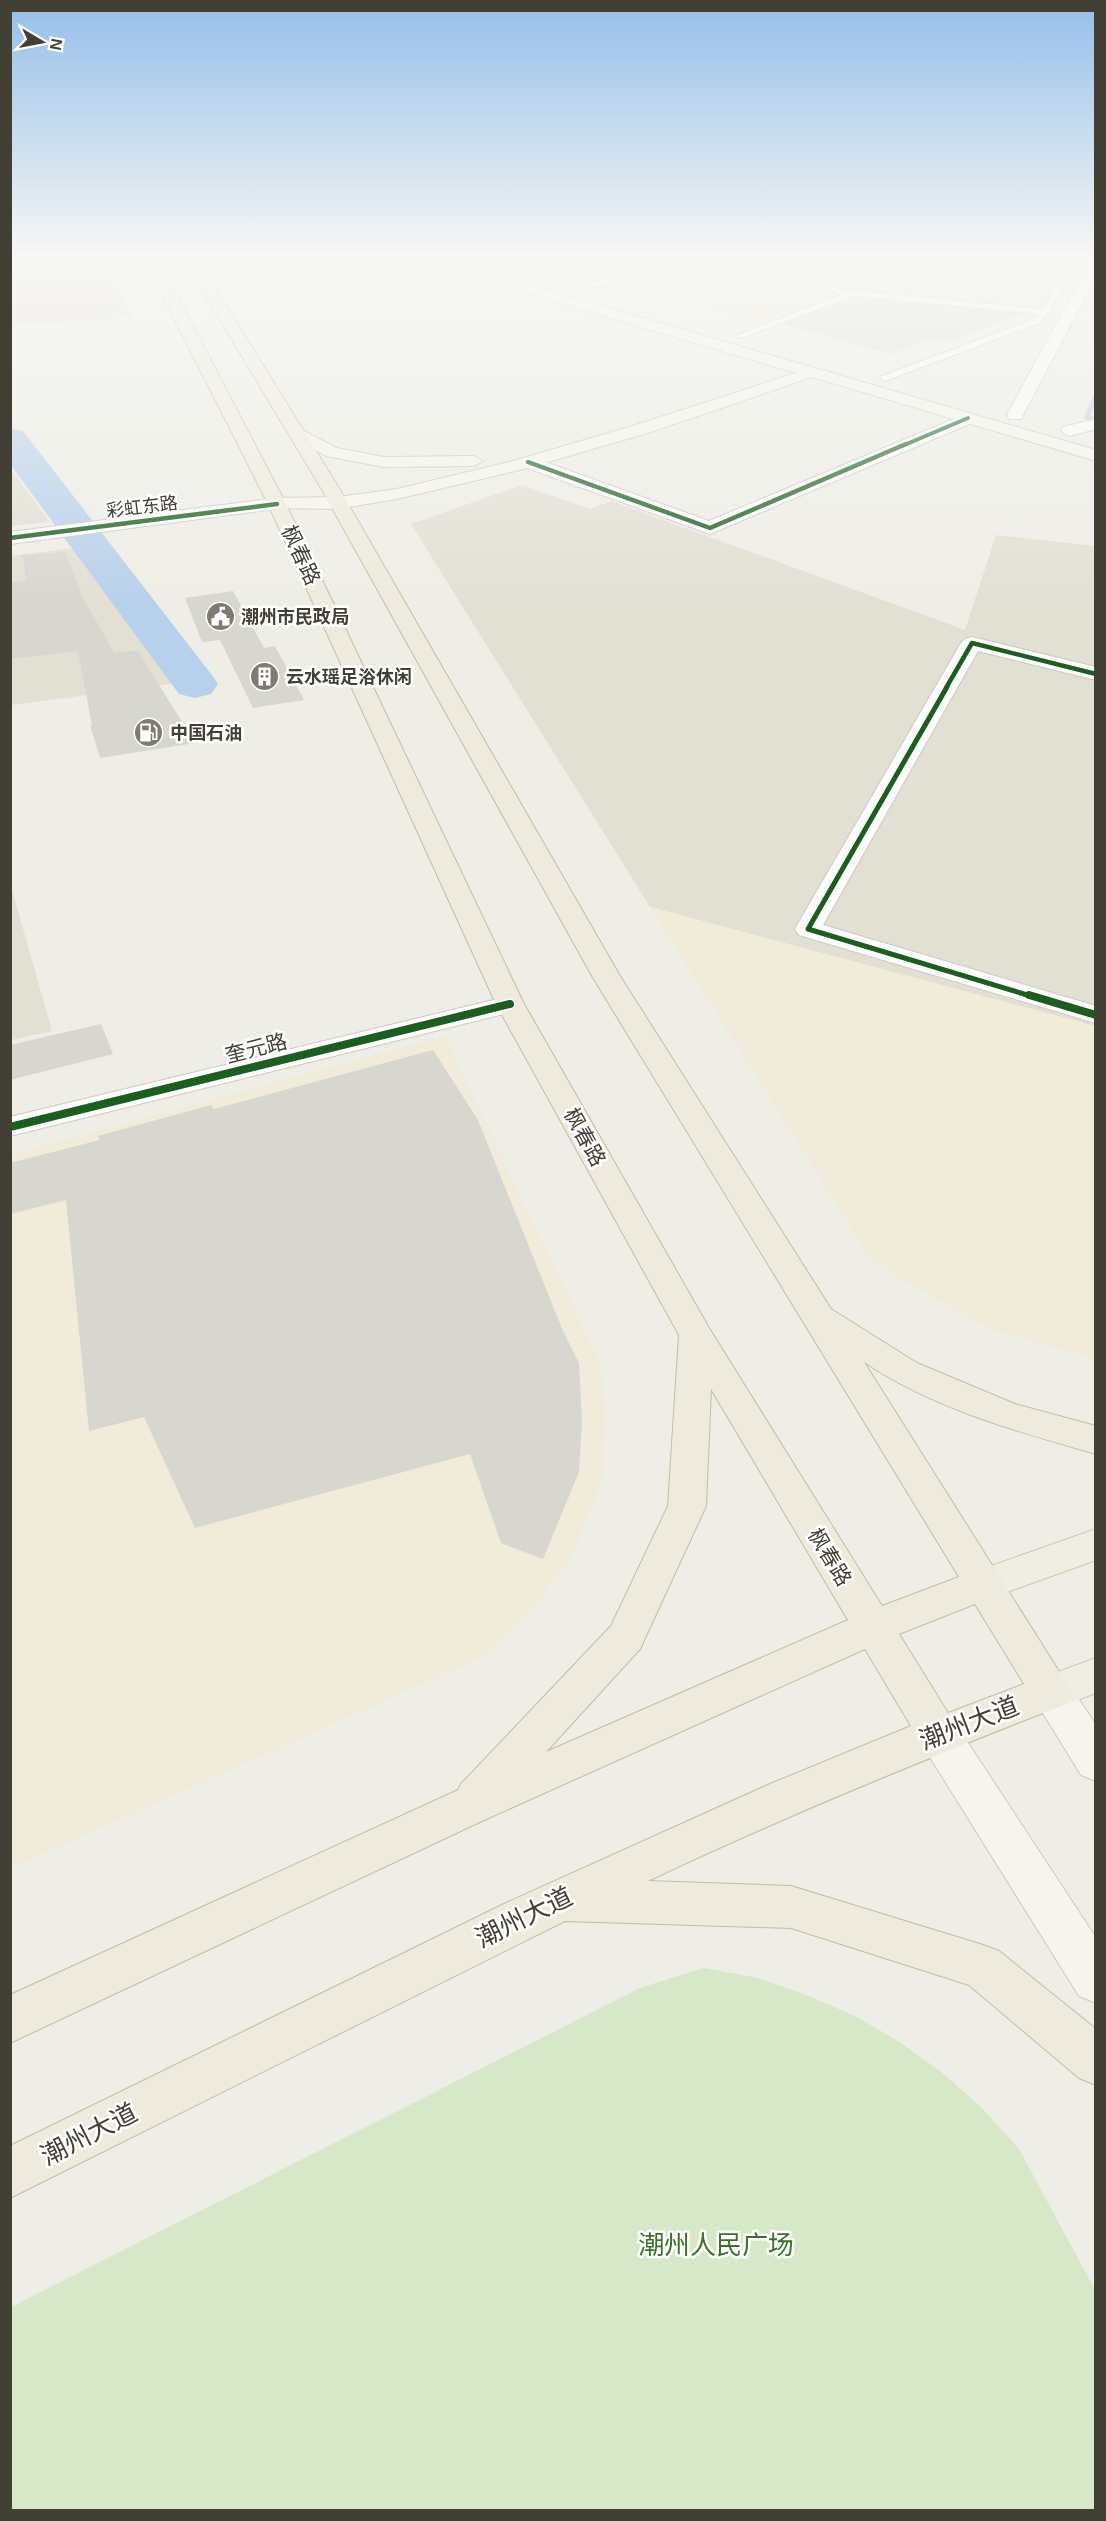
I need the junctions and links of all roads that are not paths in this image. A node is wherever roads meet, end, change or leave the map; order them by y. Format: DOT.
graph roads {
  1 [pos="209,373"];
  2 [pos="260,373"];
  3 [pos="759,373"];
  4 [pos="811,373"];
  5 [pos="815,373"];
  6 [pos="866,373"];
  7 [pos="899,373"];
  8 [pos="1042,373"];
  9 [pos="885,378"];
  10 [pos="1020,417"];
  11 [pos="968,418"];
  12 [pos="1095,429"];
  13 [pos="1064,430"];
  14 [pos="296,432"];
  15 [pos="1095,456"];
  16 [pos="485,461"];
  17 [pos="528,462"];
  18 [pos="334,495"];
  19 [pos="277,504"];
  20 [pos="10,538"];
  21 [pos="1095,674"];
  22 [pos="510,1004"];
  23 [pos="1095,1015"];
  24 [pos="10,1127"];
  25 [pos="816,1313"];
  26 [pos="696,1335"];
  27 [pos="1095,1440"];
  28 [pos="1095,1544"];
  29 [pos="985,1584"];
  30 [pos="873,1627"];
  31 [pos="1095,1675"];
  32 [pos="1051,1692"];
  33 [pos="938,1733"];
  34 [pos="1095,1762"];
  35 [pos="467,1807"];
  36 [pos="558,1900"];
  37 [pos="1095,1980"];
  38 [pos="10,2020"];
  39 [pos="1095,2061"];
  40 [pos="10,2173"];
  1 -- 19 [label="highway, 枫春路"];
  2 -- 14 [label="highway"];
  3 -- 16 [label="main road"];
  4 -- 17 [label="main road"];
  5 -- 11 [label="main road"];
  6 -- 9 [label="main road"];
  7 -- 9 [label="lane"];
  8 -- 10 [label="street"];
  9 -- 10 [label="main road"];
  11 -- 15 [label="main road"];
  11 -- 17 [label="street"];
  12 -- 13 [label="street"];
  14 -- 16 [label="main road"];
  14 -- 18 [label="highway"];
  16 -- 18 [label="main road"];
  17 -- 18 [label="main road"];
  18 -- 19 [label="main road"];
  18 -- 25 [label="highway"];
  19 -- 20 [label="street, 彩虹东路"];
  19 -- 22 [label="highway, 枫春路"];
  21 -- 23 [label="street"];
  22 -- 24 [label="street, 奎元路"];
  22 -- 26 [label="highway, 枫春路"];
  25 -- 27 [label="highway"];
  25 -- 29 [label="highway"];
  26 -- 30 [label="highway, 枫春路"];
  26 -- 35 [label="highway"];
  28 -- 29 [label="main road"];
  29 -- 30 [label="highway"];
  29 -- 32 [label="highway"];
  30 -- 33 [label="highway, 枫春路"];
  30 -- 35 [label="highway"];
  31 -- 32 [label="main road"];
  32 -- 33 [label="highway, 潮州大道"];
  32 -- 34 [label="main road"];
  33 -- 36 [label="highway, 潮州大道"];
  33 -- 37 [label="main road, 枫春路"];
  35 -- 38 [label="highway"];
  36 -- 39 [label="highway"];
  36 -- 40 [label="highway, 潮州大道"];
}
